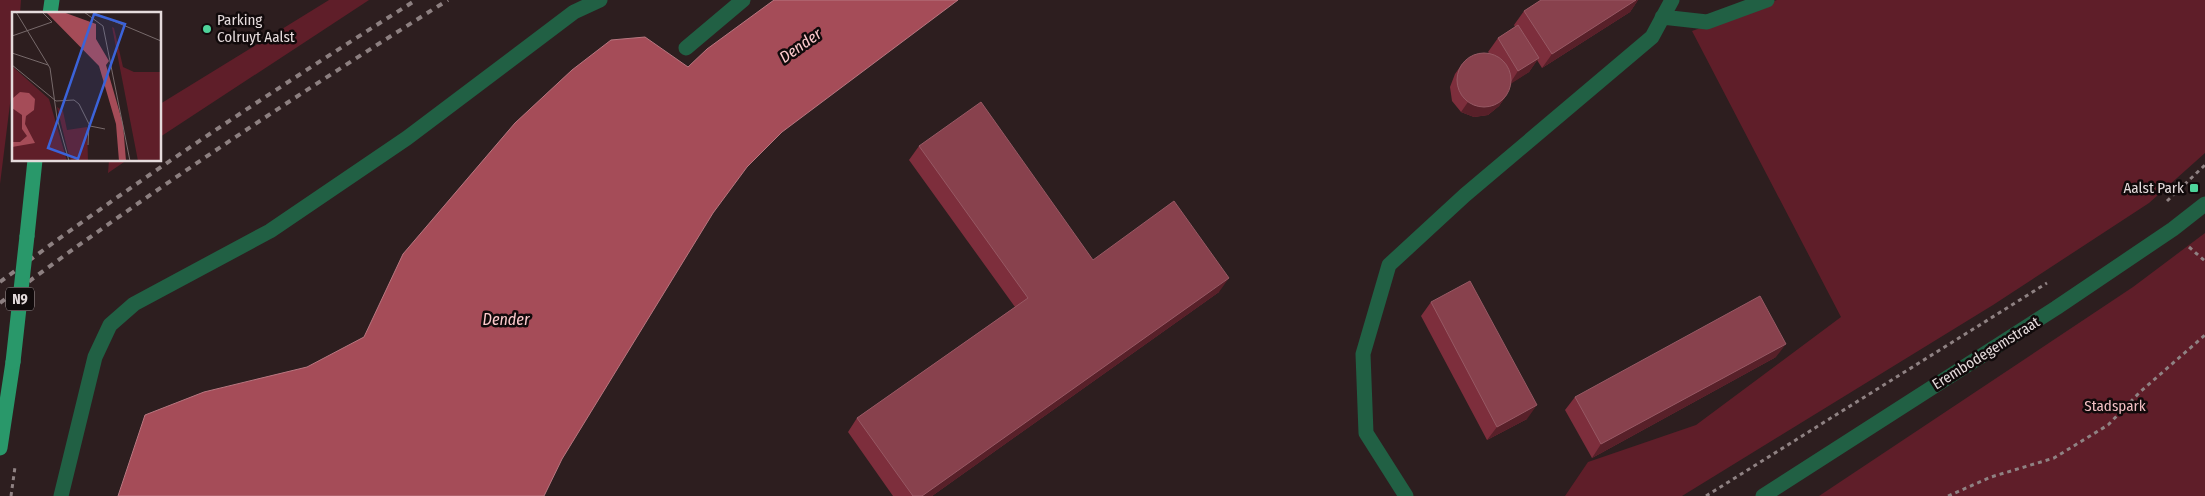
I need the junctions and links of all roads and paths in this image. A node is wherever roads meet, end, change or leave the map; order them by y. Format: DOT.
graph roads {
  1 [pos="600,0"];
  2 [pos="743,0"];
  3 [pos="1672,0"];
  4 [pos="1767,0"];
  5 [pos="1662,17"];
  6 [pos="686,48"];
  7 [pos="35,161"];
  8 [pos="2205,165"];
  9 [pos="2164,204"];
  10 [pos="2205,204"];
  11 [pos="2050,281"];
  12 [pos="2205,335"];
  13 [pos="0,448"];
  14 [pos="61,496"];
  15 [pos="1406,496"];
  16 [pos="1706,496"];
  17 [pos="1763,496"];
  18 [pos="1948,496"];
  1 -- 14 [label="street"];
  2 -- 6 [label="street"];
  3 -- 5 [label="street"];
  4 -- 5 [label="street"];
  5 -- 15 [label="street"];
  7 -- 13 [label="main road, N9, bridge"];
  8 -- 9 [label="path"];
  10 -- 17 [label="street, Erembodegemstraat"];
  11 -- 16 [label="path"];
  12 -- 18 [label="path"];
}
